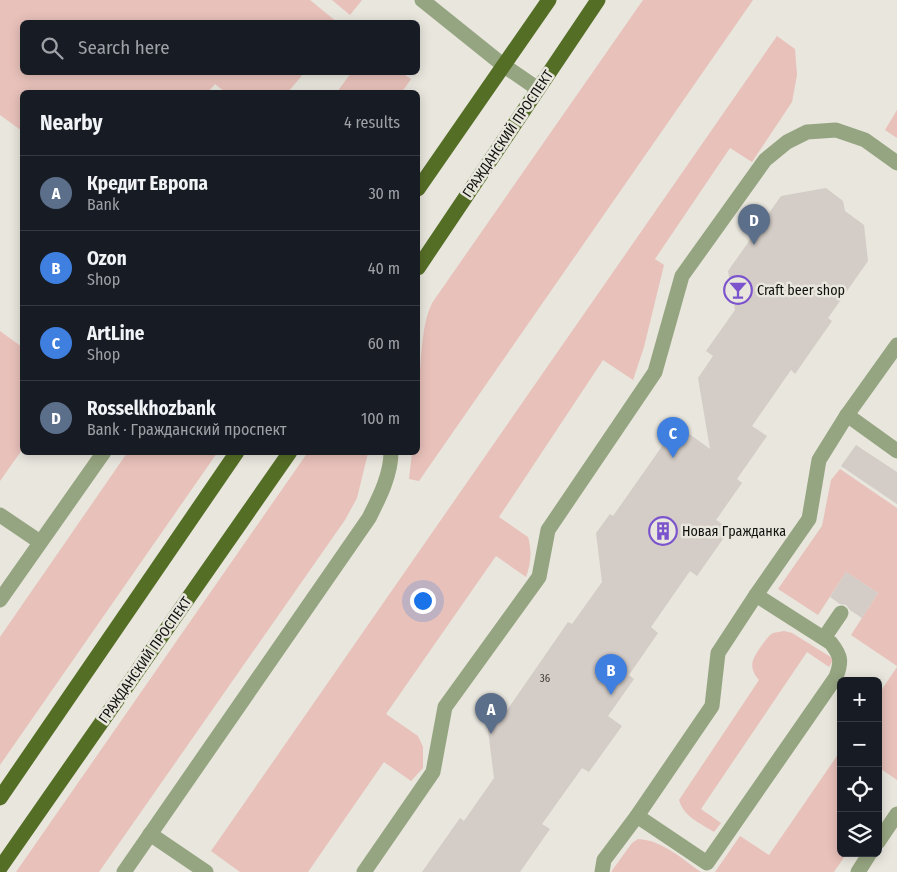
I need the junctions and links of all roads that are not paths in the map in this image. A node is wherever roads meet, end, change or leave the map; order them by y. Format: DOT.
graph roads {
  1 [pos="422,0"];
  2 [pos="549,0"];
  3 [pos="598,0"];
  4 [pos="503,65"];
  5 [pos="538,89"];
  6 [pos="897,163"];
  7 [pos="420,186"];
  8 [pos="420,265"];
  9 [pos="897,345"];
  10 [pos="847,415"];
  11 [pos="897,451"];
  12 [pos="102,455"];
  13 [pos="235,455"];
  14 [pos="288,455"];
  15 [pos="391,455"];
  16 [pos="0,515"];
  17 [pos="40,542"];
  18 [pos="756,595"];
  19 [pos="0,600"];
  20 [pos="841,613"];
  21 [pos="824,638"];
  22 [pos="0,798"];
  23 [pos="897,814"];
  24 [pos="637,816"];
  25 [pos="150,834"];
  26 [pos="882,836"];
  27 [pos="867,857"];
  28 [pos="0,868"];
  29 [pos="124,872"];
  30 [pos="206,872"];
  31 [pos="364,872"];
  32 [pos="602,872"];
  33 [pos="858,872"];
  1 -- 4 [label="street"];
  2 -- 4 [label="main road"];
  3 -- 5 [label="main road, ГРАЖДАНСКИЙ ПРОСПЕКТ"];
  4 -- 5 [label="street"];
  4 -- 7 [label="main road"];
  5 -- 8 [label="main road, ГРАЖДАНСКИЙ ПРОСПЕКТ"];
  6 -- 31 [label="street"];
  9 -- 10 [label="street"];
  10 -- 11 [label="street"];
  10 -- 18 [label="street"];
  12 -- 17 [label="street"];
  13 -- 22 [label="main road"];
  14 -- 28 [label="main road, ГРАЖДАНСКИЙ ПРОСПЕКТ"];
  15 -- 25 [label="street"];
  16 -- 17 [label="street"];
  17 -- 19 [label="street"];
  18 -- 21 [label="street"];
  18 -- 24 [label="street"];
  20 -- 21 [label="street"];
  21 -- 24 [label="street"];
  23 -- 26 [label="street"];
  24 -- 32 [label="street"];
  25 -- 29 [label="street"];
  25 -- 30 [label="street"];
  27 -- 33 [label="street"];
}
